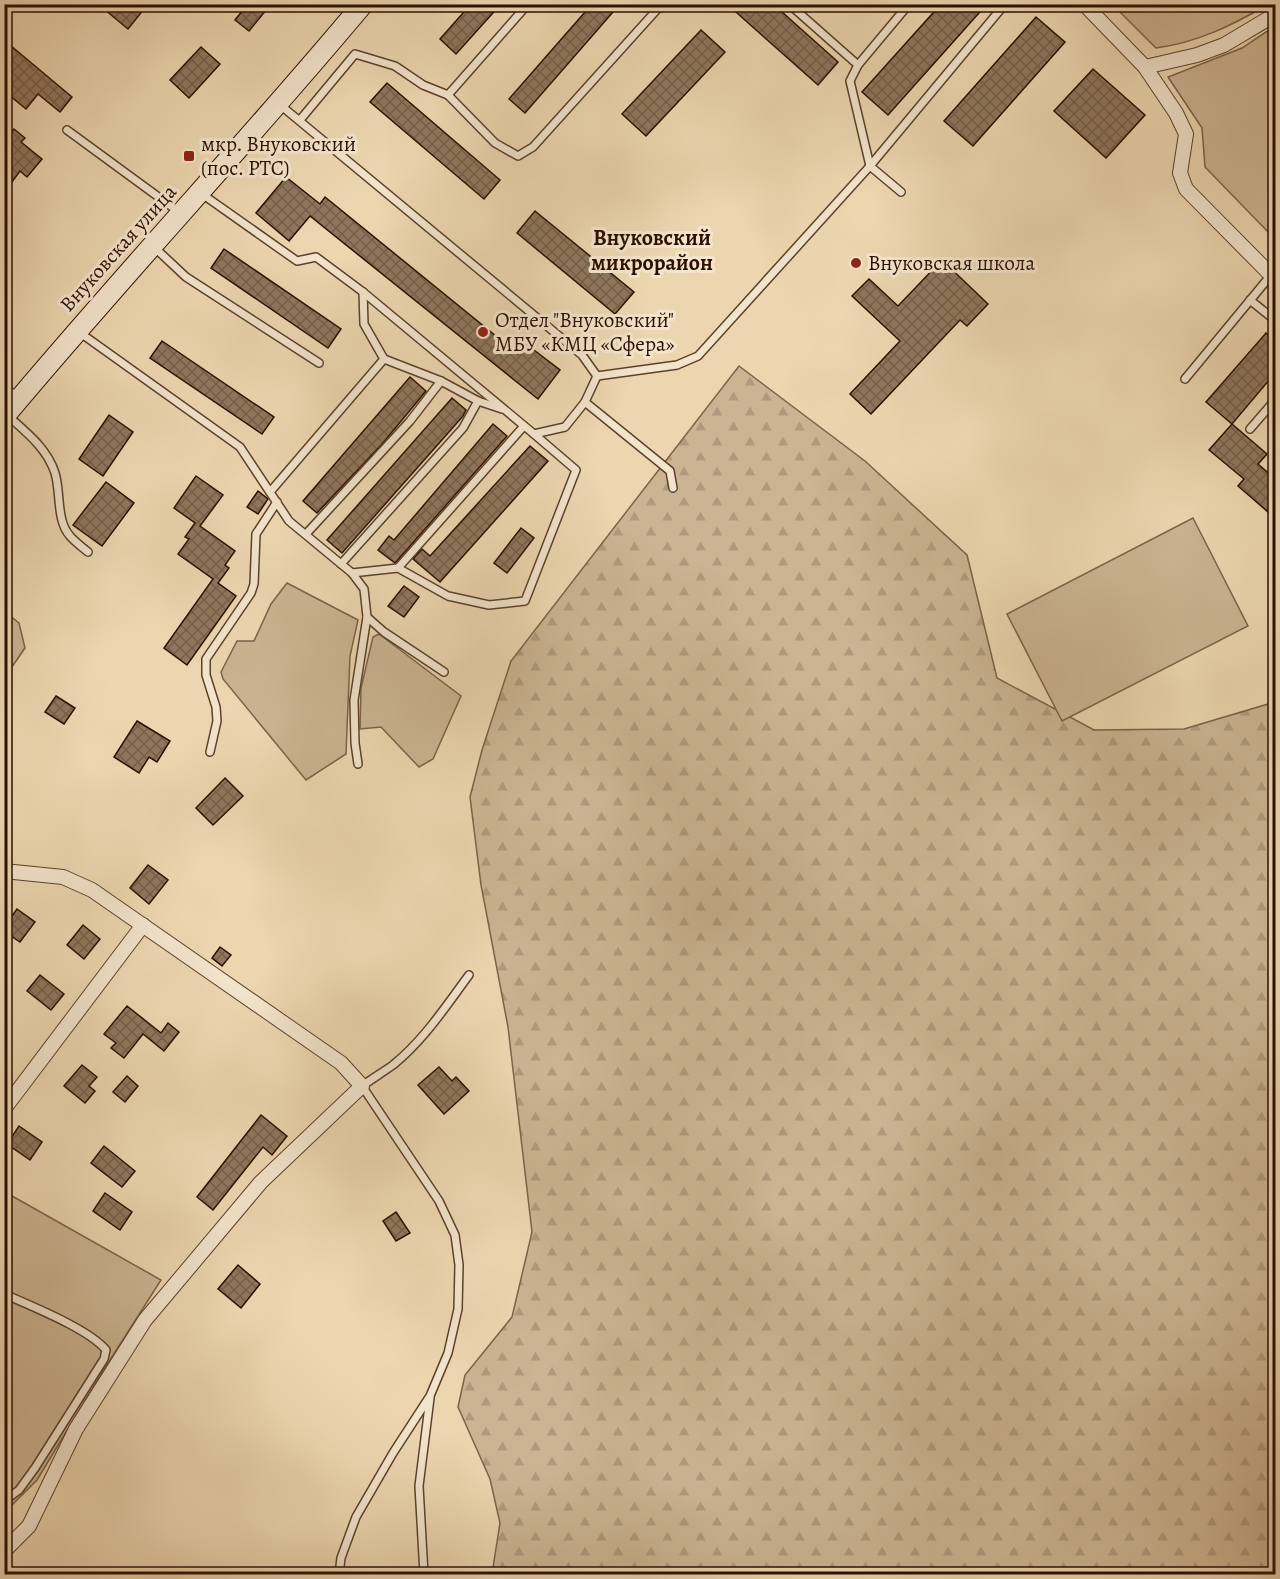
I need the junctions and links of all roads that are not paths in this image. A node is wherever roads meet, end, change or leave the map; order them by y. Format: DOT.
graph roads {
  1 [pos="363,4"];
  2 [pos="528,4"];
  3 [pos="662,4"];
  4 [pos="789,4"];
  5 [pos="909,4"];
  6 [pos="1005,4"];
  7 [pos="1084,4"];
  8 [pos="1275,14"];
  9 [pos="858,65"];
  10 [pos="1145,67"];
  11 [pos="448,95"];
  12 [pos="279,104"];
  13 [pos="300,120"];
  14 [pos="67,130"];
  15 [pos="870,166"];
  16 [pos="200,192"];
  17 [pos="901,192"];
  18 [pos="182,214"];
  19 [pos="153,247"];
  20 [pos="1273,274"];
  21 [pos="363,292"];
  22 [pos="1250,300"];
  23 [pos="1275,321"];
  24 [pos="77,330"];
  25 [pos="384,359"];
  26 [pos="319,363"];
  27 [pos="597,376"];
  28 [pos="1185,379"];
  29 [pos="441,381"];
  30 [pos="1275,399"];
  31 [pos="478,401"];
  32 [pos="585,402"];
  33 [pos="8,406"];
  34 [pos="507,410"];
  35 [pos="524,426"];
  36 [pos="1250,429"];
  37 [pos="534,434"];
  38 [pos="673,488"];
  39 [pos="270,492"];
  40 [pos="277,502"];
  41 [pos="306,534"];
  42 [pos="88,552"];
  43 [pos="341,564"];
  44 [pos="398,568"];
  45 [pos="352,573"];
  46 [pos="367,617"];
  47 [pos="444,672"];
  48 [pos="210,752"];
  49 [pos="358,764"];
  50 [pos="4,871"];
  51 [pos="143,926"];
  52 [pos="469,975"];
  53 [pos="362,1086"];
  54 [pos="4,1109"];
  55 [pos="4,1294"];
  56 [pos="430,1396"];
  57 [pos="4,1501"];
  58 [pos="4,1551"];
  59 [pos="339,1575"];
  60 [pos="424,1575"];
  1 -- 12 [label="main road, Внуковская улица"];
  2 -- 11 [label="lane"];
  3 -- 11 [label="lane"];
  4 -- 9 [label="lane"];
  5 -- 9 [label="lane"];
  6 -- 15 [label="lane"];
  7 -- 10 [label="street"];
  8 -- 10 [label="street"];
  9 -- 15 [label="lane"];
  10 -- 20 [label="street"];
  11 -- 13 [label="lane"];
  12 -- 13 [label="lane"];
  12 -- 16 [label="main road, Внуковская улица"];
  13 -- 27 [label="lane"];
  14 -- 18 [label="lane"];
  15 -- 17 [label="lane"];
  15 -- 27 [label="lane"];
  16 -- 18 [label="main road, Внуковская улица"];
  16 -- 21 [label="lane"];
  18 -- 19 [label="main road, Внуковская улица"];
  19 -- 24 [label="main road, Внуковская улица"];
  19 -- 26 [label="lane"];
  20 -- 22 [label="lane"];
  21 -- 25 [label="lane"];
  21 -- 34 [label="lane"];
  22 -- 23 [label="lane"];
  22 -- 28 [label="lane"];
  24 -- 33 [label="main road, Внуковская улица"];
  24 -- 39 [label="lane"];
  25 -- 29 [label="lane"];
  25 -- 39 [label="lane"];
  27 -- 32 [label="lane"];
  29 -- 31 [label="lane"];
  29 -- 41 [label="lane"];
  30 -- 36 [label="lane"];
  31 -- 34 [label="lane"];
  31 -- 43 [label="lane"];
  32 -- 37 [label="lane"];
  32 -- 38 [label="lane"];
  33 -- 42 [label="lane"];
  34 -- 35 [label="lane"];
  35 -- 37 [label="lane"];
  35 -- 44 [label="lane"];
  37 -- 44 [label="lane"];
  39 -- 40 [label="lane"];
  40 -- 41 [label="lane"];
  40 -- 48 [label="lane"];
  41 -- 43 [label="lane"];
  43 -- 45 [label="lane"];
  44 -- 45 [label="lane"];
  45 -- 46 [label="lane"];
  46 -- 47 [label="lane"];
  46 -- 49 [label="lane"];
  50 -- 51 [label="street"];
  51 -- 53 [label="street"];
  51 -- 54 [label="street"];
  52 -- 53 [label="lane"];
  53 -- 56 [label="lane"];
  53 -- 58 [label="street"];
  55 -- 57 [label="lane"];
  56 -- 59 [label="lane"];
  56 -- 60 [label="lane"];
}
